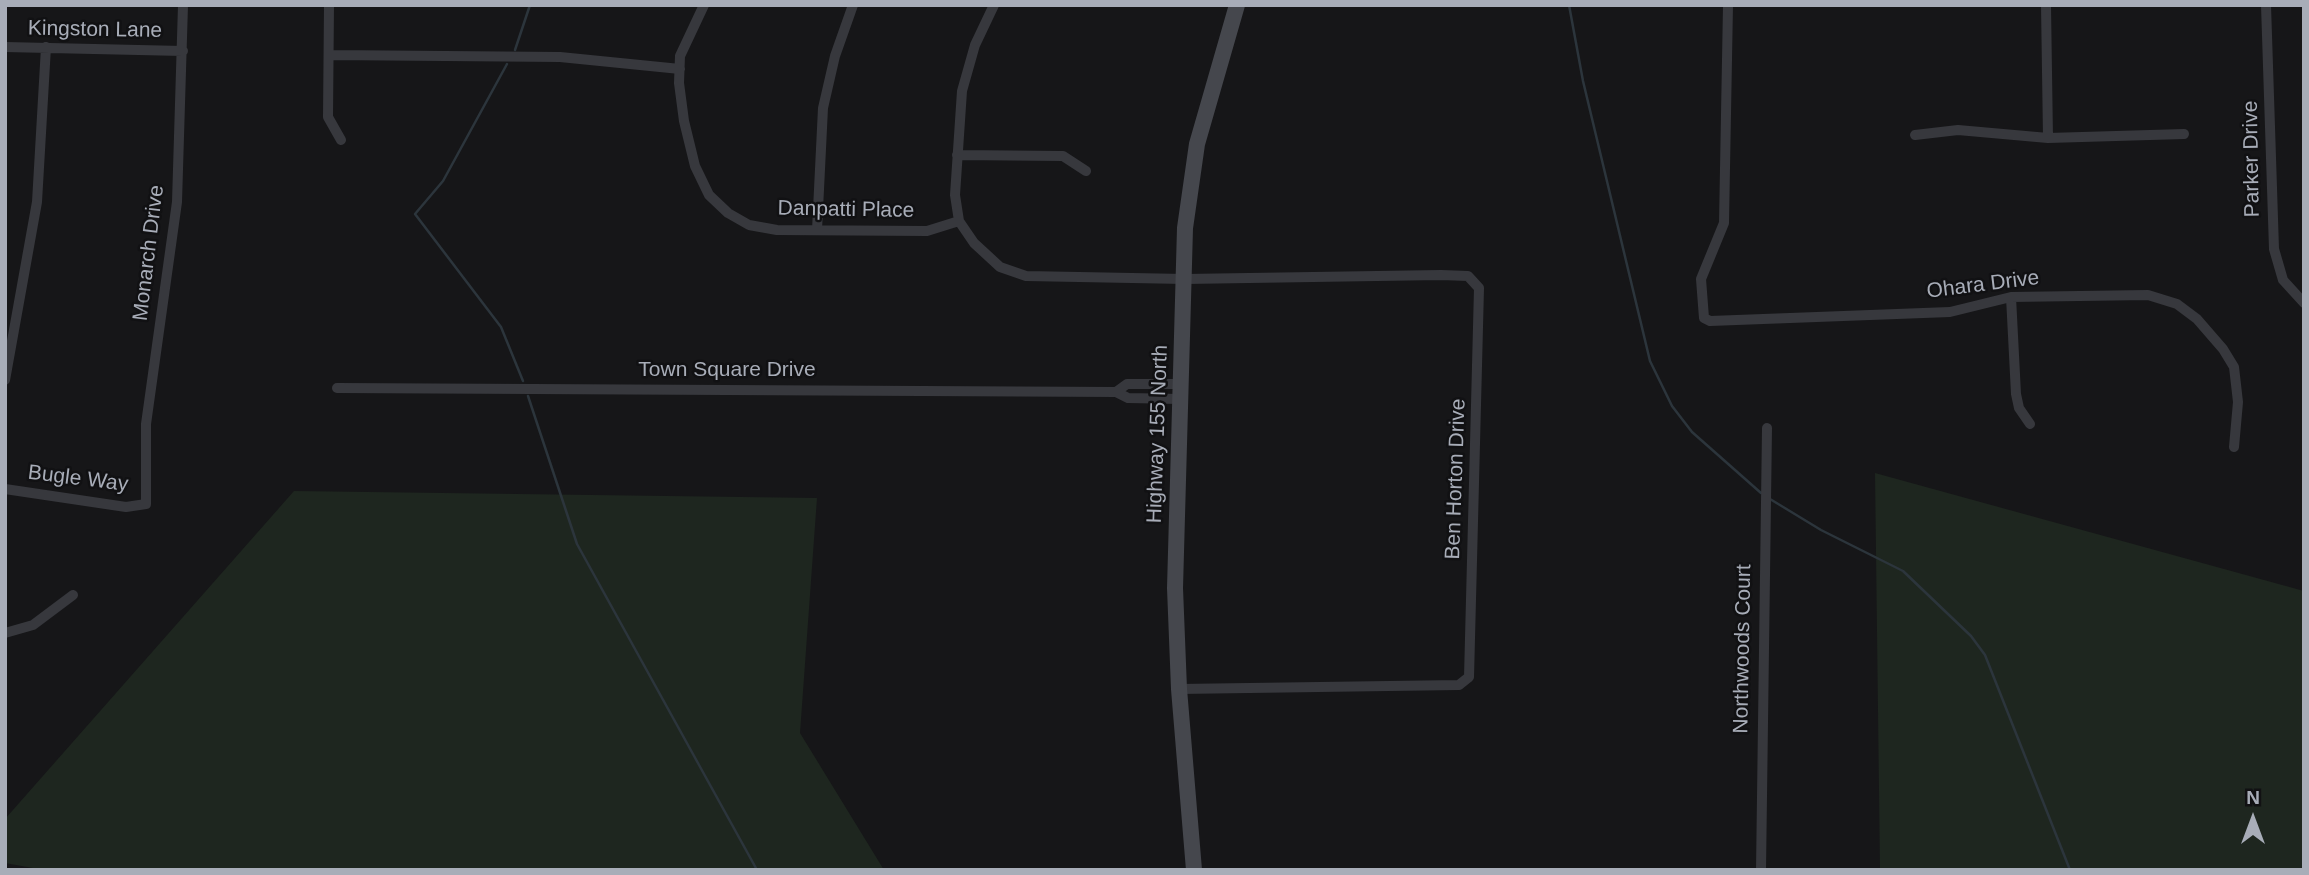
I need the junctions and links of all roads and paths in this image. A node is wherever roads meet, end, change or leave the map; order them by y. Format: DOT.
graph roads {
  1 [pos="183,5"];
  2 [pos="329,5"];
  3 [pos="704,5"];
  4 [pos="852,5"];
  5 [pos="994,5"];
  6 [pos="1237,5"];
  7 [pos="1728,5"];
  8 [pos="2046,5"];
  9 [pos="2266,5"];
  10 [pos="5,47"];
  11 [pos="46,47"];
  12 [pos="183,51"];
  13 [pos="330,55"];
  14 [pos="680,69"];
  15 [pos="2184,134"];
  16 [pos="1914,135"];
  17 [pos="2048,138"];
  18 [pos="341,139"];
  19 [pos="957,155"];
  20 [pos="1086,171"];
  21 [pos="959,221"];
  22 [pos="817,230"];
  23 [pos="1185,279"];
  24 [pos="2011,297"];
  25 [pos="2304,303"];
  26 [pos="5,380"];
  27 [pos="337,388"];
  28 [pos="1181,391"];
  29 [pos="2030,425"];
  30 [pos="1767,428"];
  31 [pos="2234,446"];
  32 [pos="5,489"];
  33 [pos="146,505"];
  34 [pos="73,594"];
  35 [pos="5,633"];
  36 [pos="1179,690"];
  37 [pos="1194,870"];
  38 [pos="1761,870"];
  1 -- 12 [label="street, Monarch Drive"];
  2 -- 13 [label="street"];
  3 -- 14 [label="street, Danpatti Place"];
  4 -- 22 [label="street"];
  5 -- 19 [label="street"];
  6 -- 23 [label="main road, Highway 155 North"];
  7 -- 24 [label="street, Ohara Drive"];
  8 -- 17 [label="street"];
  9 -- 25 [label="street, Parker Drive"];
  10 -- 11 [label="street, Kingston Lane"];
  11 -- 12 [label="street, Kingston Lane"];
  11 -- 26 [label="street"];
  12 -- 33 [label="street, Monarch Drive"];
  13 -- 14 [label="street"];
  13 -- 18 [label="street"];
  14 -- 22 [label="street, Danpatti Place"];
  15 -- 17 [label="street"];
  16 -- 17 [label="street"];
  19 -- 20 [label="street"];
  19 -- 21 [label="street"];
  21 -- 22 [label="street, Danpatti Place"];
  21 -- 23 [label="street"];
  23 -- 28 [label="main road, Highway 155 North"];
  23 -- 36 [label="street, Ben Horton Drive"];
  24 -- 29 [label="street"];
  24 -- 31 [label="street, Ohara Drive"];
  27 -- 28 [label="street, Town Square Drive"];
  28 -- 36 [label="main road, Highway 155 North"];
  30 -- 38 [label="street, Northwoods Court"];
  32 -- 33 [label="street, Bugle Way"];
  34 -- 35 [label="street"];
  36 -- 37 [label="main road, Highway 155 North"];
}
